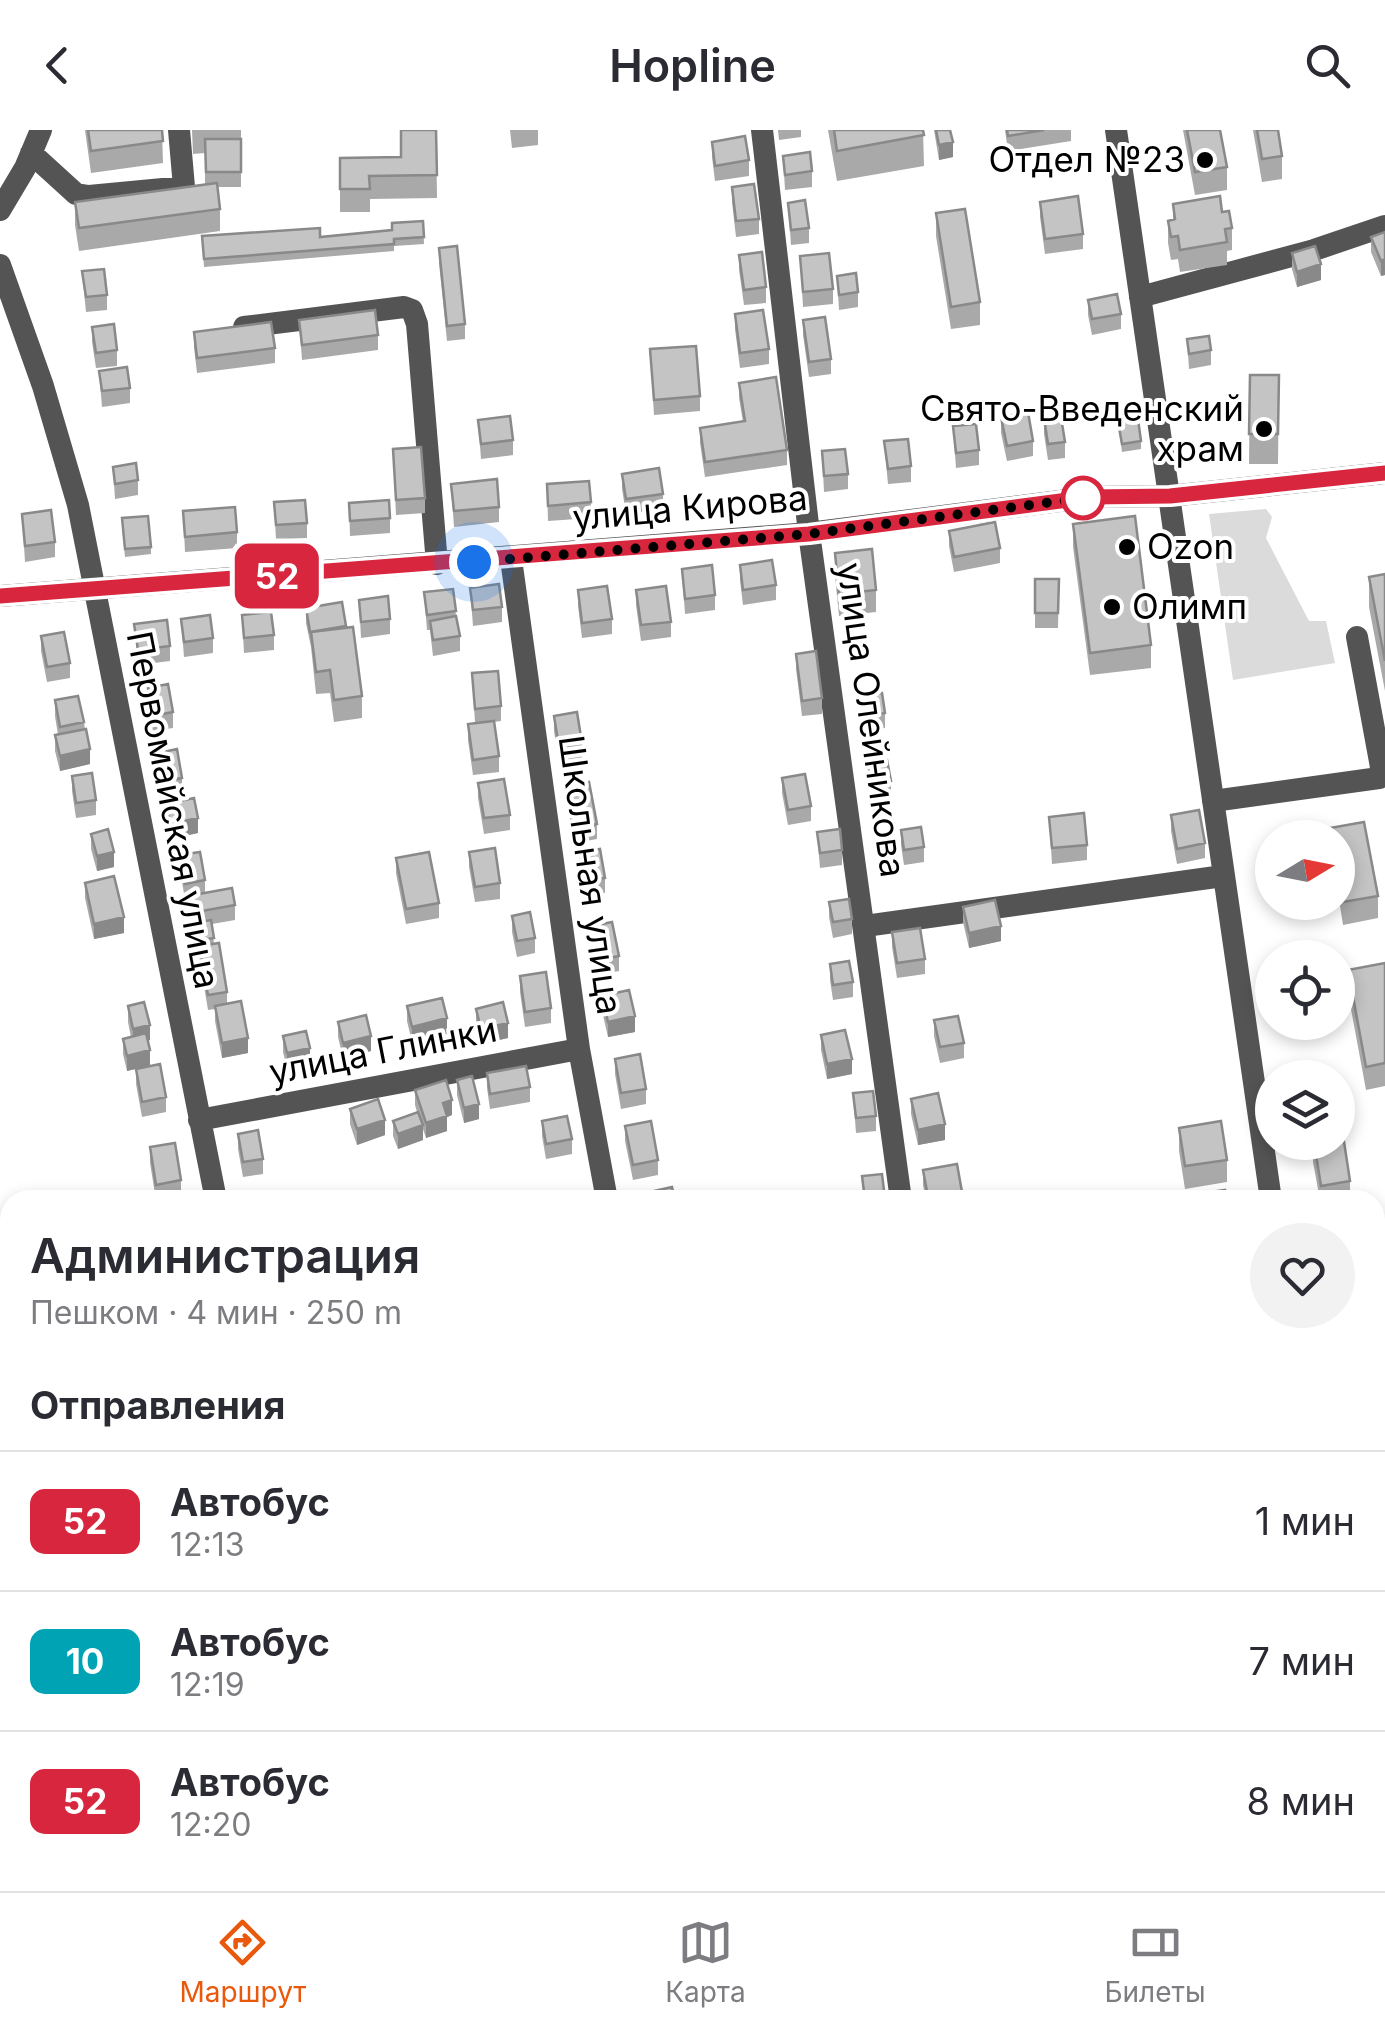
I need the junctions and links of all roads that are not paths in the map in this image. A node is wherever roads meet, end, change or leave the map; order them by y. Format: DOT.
graph roads {
  1 [pos="41,130"];
  2 [pos="179,130"];
  3 [pos="762,130"];
  4 [pos="1116,130"];
  5 [pos="31,153"];
  6 [pos="0,210"];
  7 [pos="1385,226"];
  8 [pos="0,265"];
  9 [pos="1140,297"];
  10 [pos="10,320"];
  11 [pos="217,331"];
  12 [pos="1385,473"];
  13 [pos="1170,496"];
  14 [pos="809,534"];
  15 [pos="510,558"];
  16 [pos="437,564"];
  17 [pos="93,588"];
  18 [pos="0,596"];
  19 [pos="1356,638"];
  20 [pos="1213,800"];
  21 [pos="1223,876"];
  22 [pos="864,926"];
  23 [pos="579,1050"];
  24 [pos="199,1120"];
  25 [pos="214,1190"];
  26 [pos="604,1190"];
  27 [pos="900,1190"];
  28 [pos="1270,1190"];
  1 -- 5 [label="street"];
  2 -- 5 [label="street"];
  3 -- 14 [label="street, улица Олейникова"];
  4 -- 9 [label="street"];
  5 -- 6 [label="street"];
  7 -- 9 [label="street"];
  8 -- 10 [label="street, Первомайская улица"];
  9 -- 13 [label="street"];
  10 -- 17 [label="street, Первомайская улица"];
  11 -- 16 [label="street"];
  12 -- 13 [label="street, улица Кирова"];
  13 -- 14 [label="street, улица Кирова"];
  13 -- 20 [label="street"];
  14 -- 15 [label="street, улица Кирова"];
  14 -- 22 [label="street, улица Олейникова"];
  15 -- 16 [label="street, улица Кирова"];
  15 -- 23 [label="street, Школьная улица"];
  16 -- 17 [label="street, улица Кирова"];
  17 -- 18 [label="street, улица Кирова"];
  17 -- 24 [label="street, Первомайская улица"];
  19 -- 20 [label="street"];
  20 -- 21 [label="street"];
  21 -- 22 [label="street"];
  21 -- 28 [label="street"];
  22 -- 27 [label="street, улица Олейникова"];
  23 -- 24 [label="street, улица Глинки"];
  23 -- 26 [label="street, Школьная улица"];
  24 -- 25 [label="street, Первомайская улица"];
}
